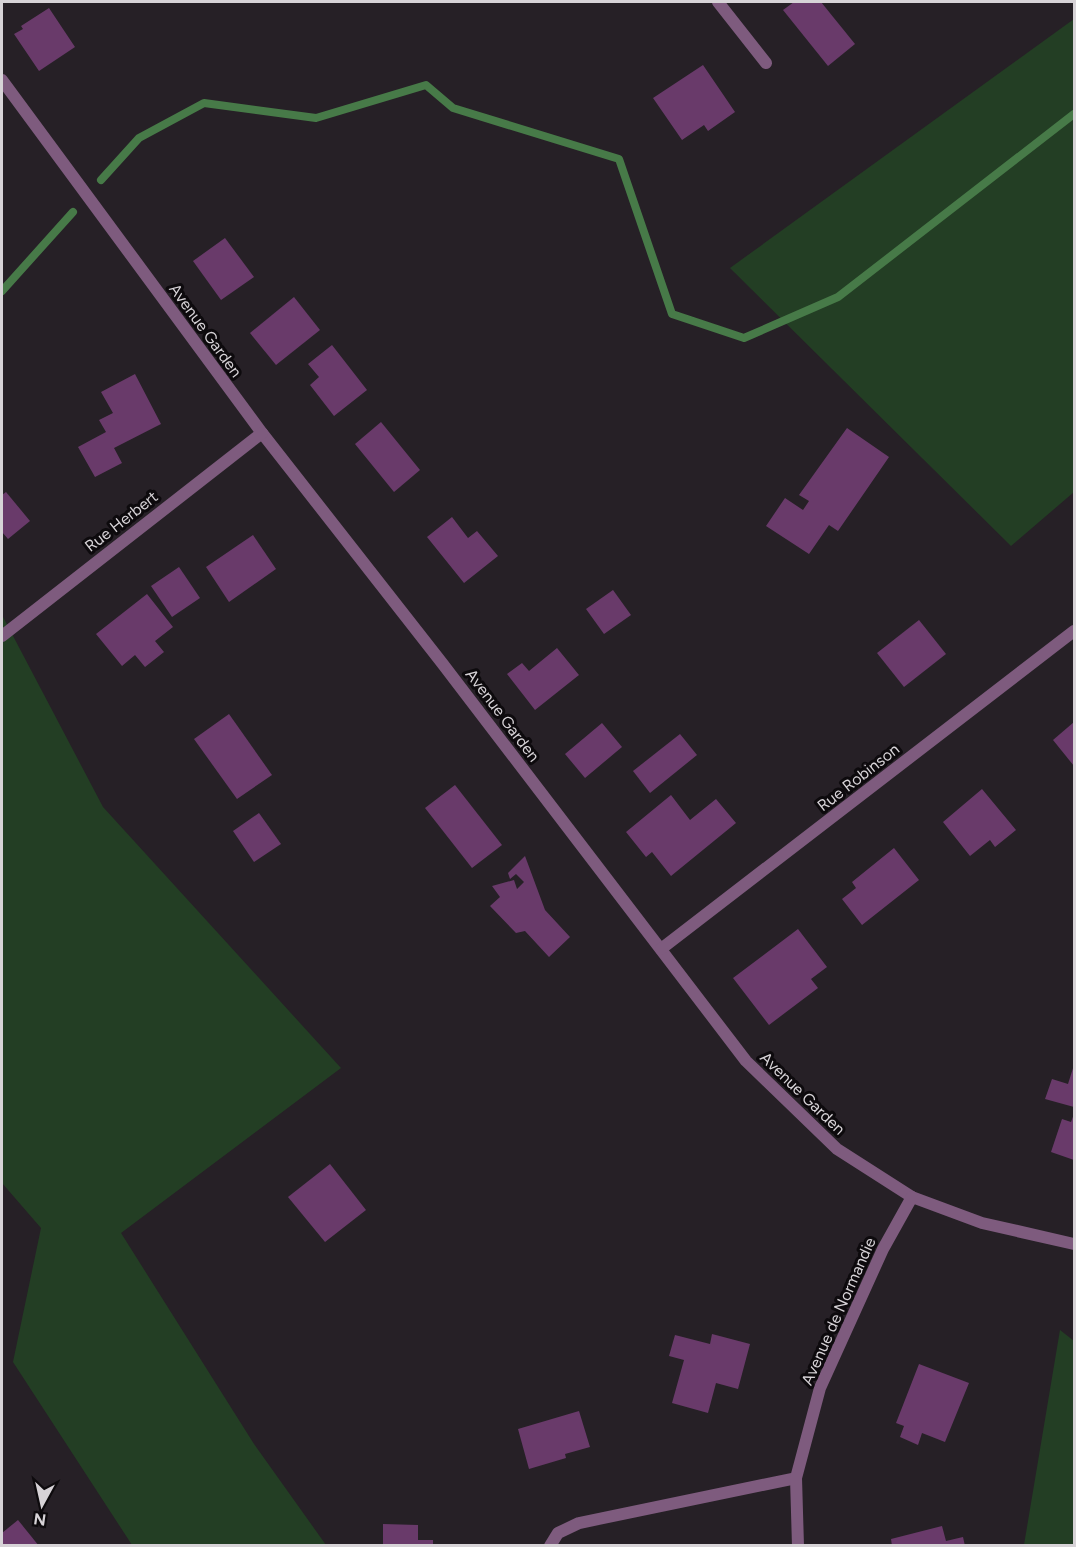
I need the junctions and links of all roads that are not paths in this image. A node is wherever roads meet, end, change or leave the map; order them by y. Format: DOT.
graph roads {
  1 [pos="718,2"];
  2 [pos="766,63"];
  3 [pos="2,80"];
  4 [pos="262,433"];
  5 [pos="1074,631"];
  6 [pos="2,636"];
  7 [pos="661,949"];
  8 [pos="912,1197"];
  9 [pos="1074,1244"];
  10 [pos="796,1479"];
  11 [pos="550,1545"];
  12 [pos="798,1545"];
  1 -- 2 [label="street"];
  3 -- 4 [label="street, Avenue Garden"];
  4 -- 6 [label="street, Rue Herbert"];
  4 -- 7 [label="street, Avenue Garden"];
  5 -- 7 [label="street, Rue Robinson"];
  7 -- 8 [label="street, Avenue Garden"];
  8 -- 9 [label="street, Avenue Garden"];
  8 -- 10 [label="street, Avenue de Normandie"];
  10 -- 11 [label="street"];
  10 -- 12 [label="street, Avenue de Normandie"];
}
